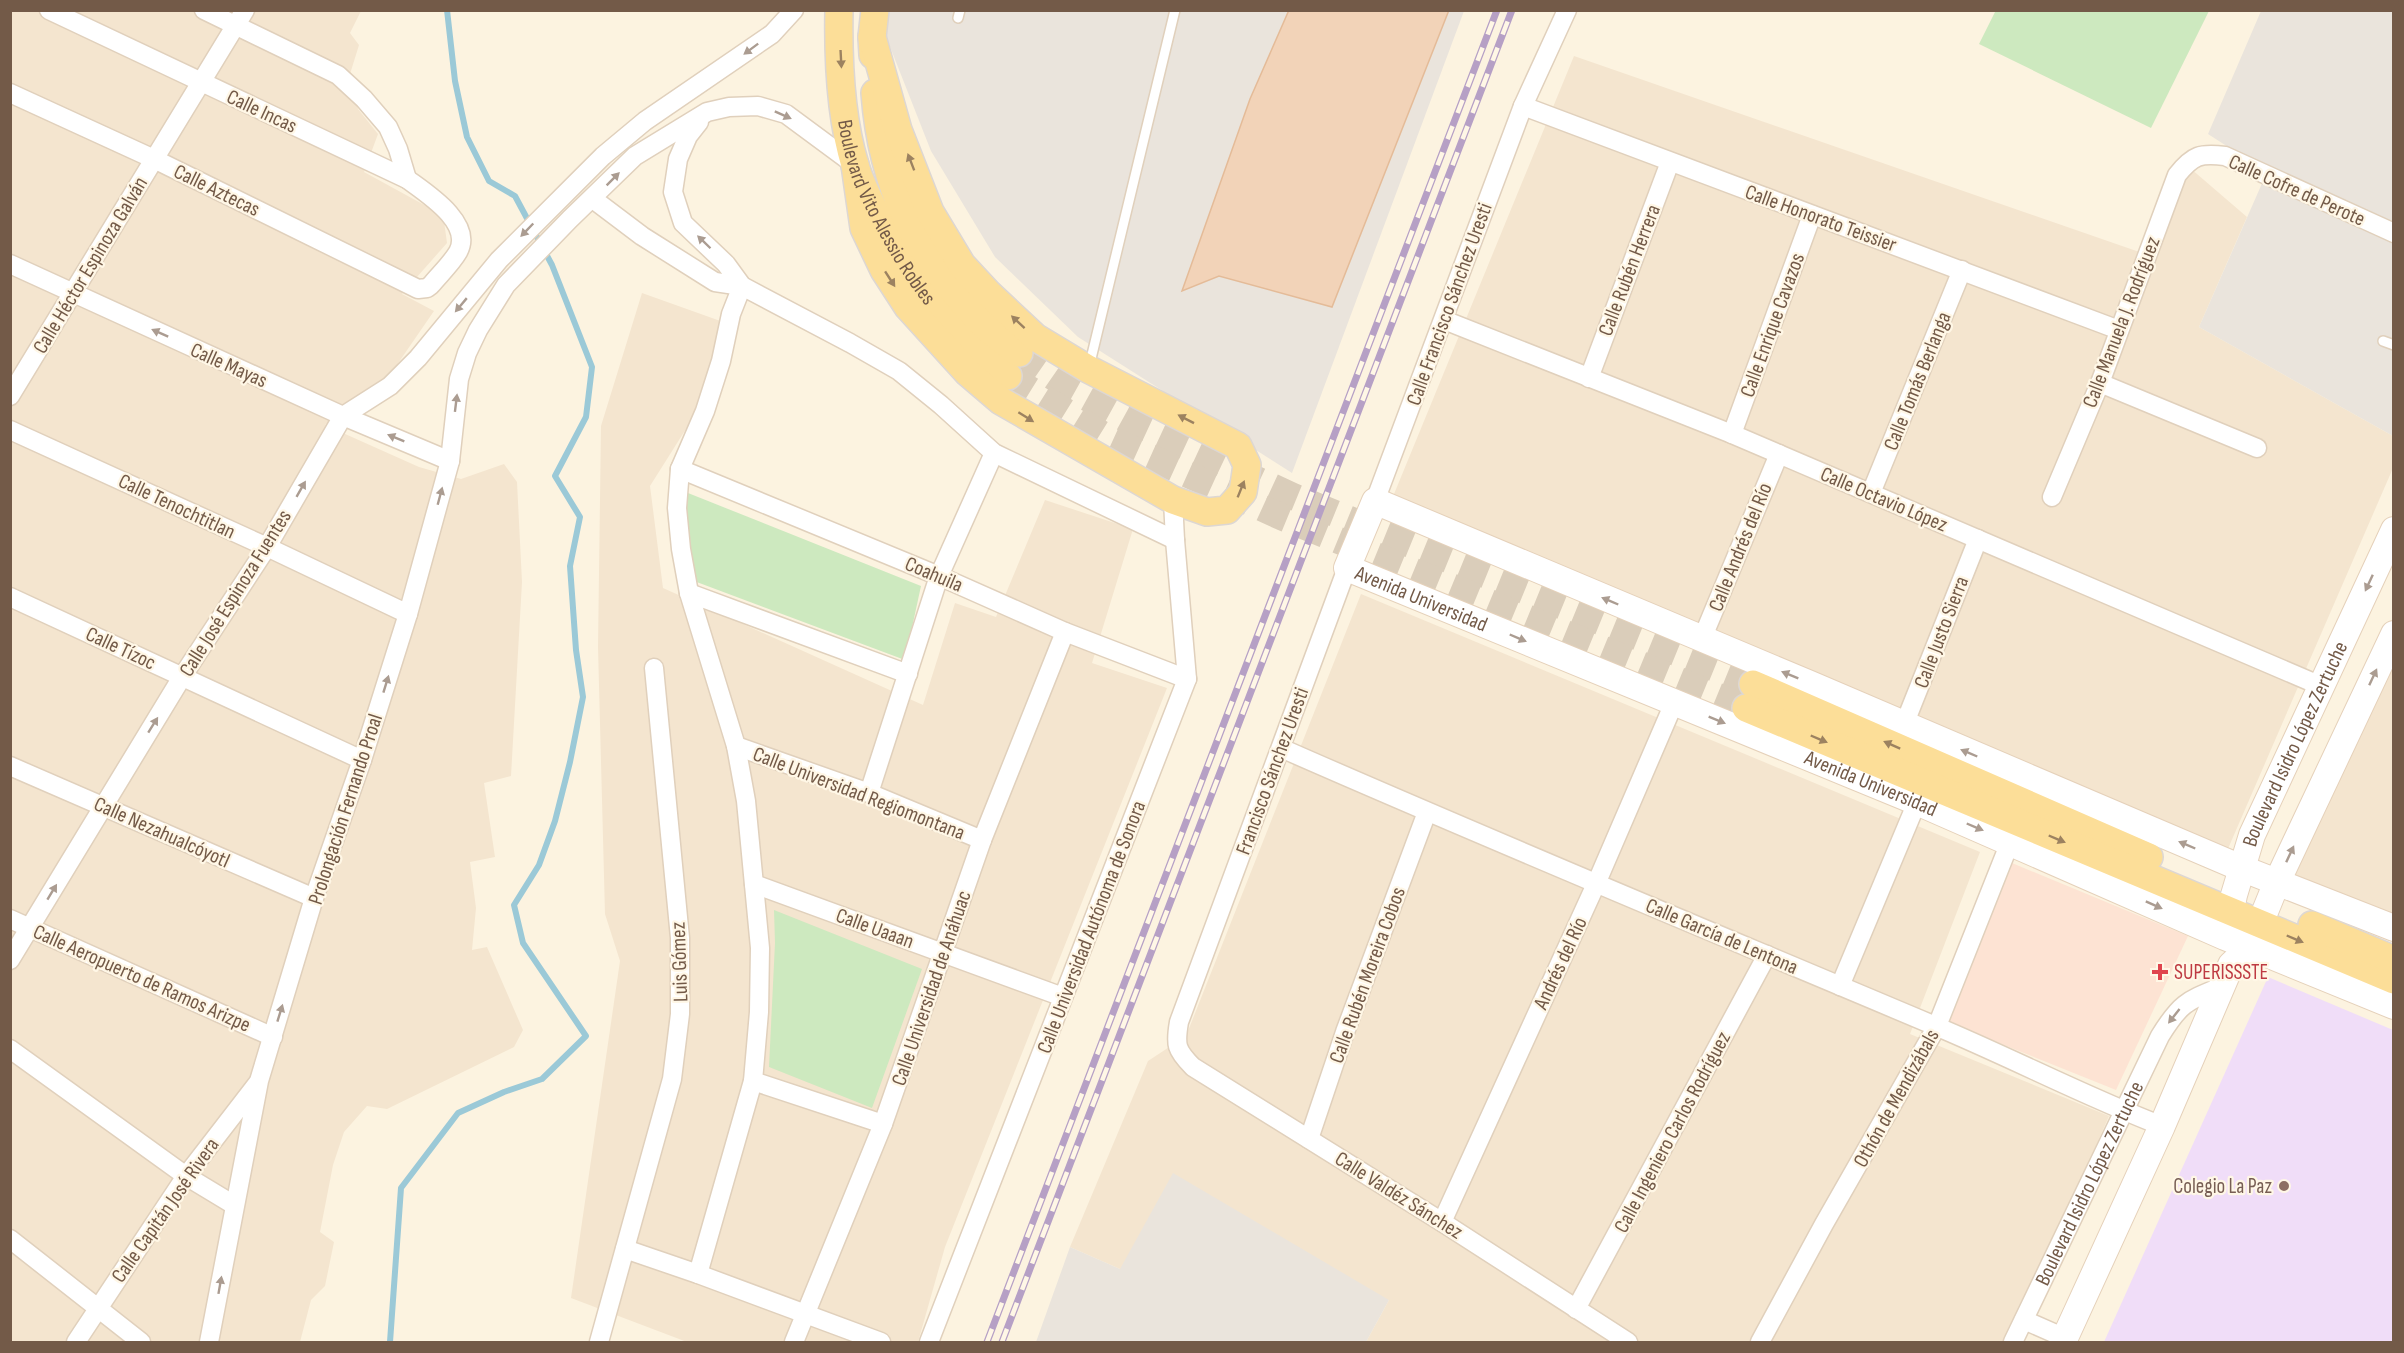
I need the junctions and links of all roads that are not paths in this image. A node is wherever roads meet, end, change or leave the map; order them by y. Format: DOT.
graph roads {
  1 [pos="49,10"];
  2 [pos="204,10"];
  3 [pos="795,10"];
  4 [pos="839,10"];
  5 [pos="875,10"];
  6 [pos="1163,10"];
  7 [pos="1567,10"];
  8 [pos="1174,13"];
  9 [pos="240,18"];
  10 [pos="872,37"];
  11 [pos="200,83"];
  12 [pos="10,93"];
  13 [pos="1523,106"];
  14 [pos="707,112"];
  15 [pos="2200,156"];
  16 [pos="154,159"];
  17 [pos="1670,162"];
  18 [pos="855,165"];
  19 [pos="407,179"];
  20 [pos="593,198"];
  21 [pos="1812,215"];
  22 [pos="459,231"];
  23 [pos="2394,233"];
  24 [pos="10,264"];
  25 [pos="1962,270"];
  26 [pos="742,286"];
  27 [pos="72,293"];
  28 [pos="1444,320"];
  29 [pos="2119,330"];
  30 [pos="2383,341"];
  31 [pos="2394,345"];
  32 [pos="1088,369"];
  33 [pos="1589,378"];
  34 [pos="2100,383"];
  35 [pos="10,396"];
  36 [pos="343,416"];
  37 [pos="10,430"];
  38 [pos="1732,434"];
  39 [pos="2257,448"];
  40 [pos="994,453"];
  41 [pos="1779,454"];
  42 [pos="450,461"];
  43 [pos="680,469"];
  44 [pos="1871,493"];
  45 [pos="2052,497"];
  46 [pos="1173,500"];
  47 [pos="1375,501"];
  48 [pos="2394,530"];
  49 [pos="1977,539"];
  50 [pos="1174,540"];
  51 [pos="267,547"];
  52 [pos="1347,568"];
  53 [pos="939,576"];
  54 [pos="689,593"];
  55 [pos="10,597"];
  56 [pos="408,614"];
  57 [pos="1065,632"];
  58 [pos="2394,634"];
  59 [pos="1702,639"];
  60 [pos="654,668"];
  61 [pos="908,674"];
  62 [pos="182,677"];
  63 [pos="1187,679"];
  64 [pos="2321,686"];
  65 [pos="1674,703"];
  66 [pos="1904,725"];
  67 [pos="736,746"];
  68 [pos="1281,748"];
  69 [pos="362,760"];
  70 [pos="10,766"];
  71 [pos="870,793"];
  72 [pos="1917,802"];
  73 [pos="103,806"];
  74 [pos="1427,812"];
  75 [pos="2014,832"];
  76 [pos="982,840"];
  77 [pos="2241,868"];
  78 [pos="2277,882"];
  79 [pos="754,884"];
  80 [pos="1596,884"];
  81 [pos="314,898"];
  82 [pos="2230,914"];
  83 [pos="10,919"];
  84 [pos="2259,926"];
  85 [pos="30,928"];
  86 [pos="2394,928"];
  87 [pos="944,953"];
  88 [pos="1767,955"];
  89 [pos="10,960"];
  90 [pos="2394,960"];
  91 [pos="2227,976"];
  92 [pos="2394,980"];
  93 [pos="1840,986"];
  94 [pos="1063,997"];
  95 [pos="2394,1006"];
  96 [pos="1937,1026"];
  97 [pos="273,1037"];
  98 [pos="1176,1042"];
  99 [pos="10,1049"];
  100 [pos="259,1081"];
  101 [pos="753,1081"];
  102 [pos="2125,1111"];
  103 [pos="884,1124"];
  104 [pos="2162,1126"];
  105 [pos="1310,1139"];
  106 [pos="186,1176"];
  107 [pos="234,1205"];
  108 [pos="1442,1222"];
  109 [pos="10,1239"];
  110 [pos="625,1249"];
  111 [pos="698,1274"];
  112 [pos="96,1309"];
  113 [pos="1576,1309"];
  114 [pos="804,1315"];
  115 [pos="2024,1320"];
  116 [pos="2064,1340"];
  117 [pos="76,1342"];
  118 [pos="141,1342"];
  119 [pos="209,1342"];
  120 [pos="598,1342"];
  121 [pos="794,1342"];
  122 [pos="881,1342"];
  123 [pos="929,1342"];
  124 [pos="1628,1342"];
  125 [pos="1760,1342"];
  126 [pos="2013,1342"];
  1 -- 11 [label="street, Calle Incas"];
  2 -- 9 [label="street"];
  3 -- 36 [label="street, Calle José Espinoza Fuentes, one-way"];
  4 -- 18 [label="main road, Boulevard Vito Alessio Robles, one-way"];
  5 -- 10 [label="main road, Boulevard Vito Alessio Robles"];
  6 -- 8 [label="lane"];
  7 -- 13 [label="street, Calle Francisco Sánchez Uresti"];
  8 -- 32 [label="lane"];
  9 -- 11 [label="street, Calle Héctor Espinoza Galván"];
  9 -- 19 [label="street"];
  10 -- 18 [label="main road, Boulevard Vito Alessio Robles"];
  32 -- 10 [label="main road, one-way"];
  11 -- 16 [label="street, Calle Héctor Espinoza Galván"];
  11 -- 19 [label="street, Calle Incas"];
  12 -- 16 [label="street, Calle Aztecas"];
  13 -- 17 [label="street, Calle Honorato Teissier"];
  13 -- 28 [label="street, Calle Francisco Sánchez Uresti"];
  14 -- 18 [label="street, one-way"];
  20 -- 14 [label="street, Prolongación Fernando Proal, one-way"];
  26 -- 14 [label="street, one-way"];
  15 -- 23 [label="street, Calle Cofre de Perote"];
  15 -- 29 [label="street, Calle Manuela J. Rodríguez"];
  16 -- 22 [label="street, Calle Aztecas"];
  16 -- 27 [label="street, Calle Héctor Espinoza Galván"];
  17 -- 21 [label="street, Calle Honorato Teissier"];
  17 -- 33 [label="street, Calle Rubén Herrera"];
  18 -- 46 [label="main road, one-way"];
  19 -- 22 [label="street, Calle Incas"];
  20 -- 26 [label="street"];
  42 -- 20 [label="street, Prolongación Fernando Proal, one-way"];
  21 -- 25 [label="street, Calle Honorato Teissier"];
  21 -- 38 [label="street, Calle Enrique Cavazos"];
  24 -- 27 [label="street, Calle Mayas"];
  25 -- 29 [label="street, Calle Honorato Teissier"];
  25 -- 44 [label="street, Calle Tomás Berlanga"];
  26 -- 40 [label="street"];
  26 -- 43 [label="street"];
  27 -- 35 [label="street, Calle Héctor Espinoza Galván"];
  36 -- 27 [label="street, Calle Mayas, one-way"];
  28 -- 33 [label="street, Calle Octavio López"];
  28 -- 47 [label="street, Calle Francisco Sánchez Uresti"];
  29 -- 34 [label="street, Calle Manuela J. Rodríguez"];
  30 -- 31 [label="lane"];
  46 -- 32 [label="main road, one-way"];
  33 -- 38 [label="street, Calle Octavio López"];
  34 -- 39 [label="street"];
  34 -- 45 [label="street, Calle Manuela J. Rodríguez"];
  42 -- 36 [label="street, Calle Mayas, one-way"];
  51 -- 36 [label="street, Calle José Espinoza Fuentes, one-way"];
  37 -- 51 [label="street, Calle Tenochtitlan"];
  38 -- 41 [label="street, Calle Octavio López"];
  40 -- 50 [label="street"];
  40 -- 53 [label="street"];
  41 -- 44 [label="street, Calle Octavio López"];
  41 -- 59 [label="street, Calle Andrés del Río"];
  56 -- 42 [label="street, Prolongación Fernando Proal, one-way"];
  43 -- 53 [label="street, Coahuila"];
  43 -- 54 [label="street"];
  44 -- 49 [label="street, Calle Octavio López"];
  46 -- 50 [label="street, Calle Universidad Autónoma de Sonora"];
  47 -- 52 [label="street, Francisco Sánchez Uresti"];
  59 -- 47 [label="street, one-way"];
  48 -- 64 [label="street, Boulevard Isidro López Zertuche, one-way"];
  49 -- 64 [label="street, Calle Octavio López"];
  49 -- 66 [label="street, Calle Justo Sierra"];
  50 -- 63 [label="street, Calle Universidad Autónoma de Sonora"];
  51 -- 56 [label="street, Calle Tenochtitlan"];
  51 -- 62 [label="street, Calle José Espinoza Fuentes"];
  52 -- 65 [label="street, Avenida Universidad, one-way"];
  52 -- 68 [label="street, Francisco Sánchez Uresti"];
  53 -- 57 [label="street, Coahuila"];
  53 -- 61 [label="street"];
  54 -- 61 [label="street"];
  54 -- 67 [label="street"];
  55 -- 62 [label="street, Calle Tízoc"];
  69 -- 56 [label="street, Prolongación Fernando Proal, one-way"];
  57 -- 63 [label="street, Coahuila"];
  57 -- 76 [label="street, Calle Universidad de Anáhuac"];
  78 -- 58 [label="street, Boulevard Isidro López Zertuche, one-way"];
  66 -- 59 [label="street, one-way"];
  60 -- 110 [label="street, Luis Gómez"];
  61 -- 71 [label="street"];
  62 -- 69 [label="street, Calle Tízoc"];
  73 -- 62 [label="street, Calle José Espinoza Fuentes, one-way"];
  63 -- 94 [label="street, Calle Universidad Autónoma de Sonora"];
  64 -- 77 [label="street, Boulevard Isidro López Zertuche"];
  65 -- 72 [label="street, Avenida Universidad, one-way"];
  65 -- 80 [label="street, Andrés del Río"];
  77 -- 66 [label="street, one-way"];
  67 -- 71 [label="street, Calle Universidad Regiomontana"];
  67 -- 79 [label="street"];
  68 -- 74 [label="street, Calle García de Lentona"];
  68 -- 98 [label="street, Francisco Sánchez Uresti"];
  69 -- 81 [label="street, Prolongación Fernando Proal"];
  70 -- 73 [label="street, Calle Nezahualcóyotl"];
  71 -- 76 [label="street, Calle Universidad Regiomontana"];
  72 -- 75 [label="street, Avenida Universidad, one-way"];
  72 -- 93 [label="street"];
  73 -- 81 [label="street, Calle Nezahualcóyotl"];
  85 -- 73 [label="street, Calle José Espinoza Fuentes, one-way"];
  74 -- 80 [label="street, Calle García de Lentona"];
  74 -- 105 [label="street, Calle Rubén Moreira Cobos"];
  75 -- 82 [label="main road, Avenida Universidad, one-way"];
  82 -- 75 [label="main road, Avenida Universidad, one-way"];
  75 -- 96 [label="street, Othón de Mendizábals"];
  76 -- 87 [label="street, Calle Universidad de Anáhuac"];
  77 -- 78 [label="street"];
  77 -- 82 [label="street, Boulevard Isidro López Zertuche"];
  78 -- 84 [label="street, Boulevard Isidro López Zertuche"];
  78 -- 86 [label="street"];
  79 -- 87 [label="street, Calle Uaaan"];
  79 -- 101 [label="street"];
  80 -- 88 [label="street, Calle García de Lentona"];
  80 -- 108 [label="street, Andrés del Río"];
  97 -- 81 [label="street, Prolongación Fernando Proal, one-way"];
  82 -- 84 [label="main road, Avenida Universidad"];
  82 -- 84 [label="street, Avenida Universidad"];
  82 -- 91 [label="street, Boulevard Isidro López Zertuche"];
  83 -- 85 [label="street, Calle Aeropuerto de Ramos Arizpe"];
  84 -- 90 [label="main road, Avenida Universidad"];
  84 -- 91 [label="street, Boulevard Isidro López Zertuche"];
  84 -- 92 [label="main road, Avenida Universidad, one-way"];
  84 -- 95 [label="street, Avenida Universidad"];
  85 -- 89 [label="street, Calle José Espinoza Fuentes"];
  85 -- 97 [label="street, Calle Aeropuerto de Ramos Arizpe"];
  87 -- 94 [label="street, Calle Uaaan"];
  87 -- 103 [label="street, Calle Universidad de Anáhuac"];
  88 -- 93 [label="street, Calle García de Lentona"];
  88 -- 113 [label="street, Calle Ingeniero Carlos Rodríguez"];
  91 -- 102 [label="street, Boulevard Isidro López Zertuche, one-way"];
  91 -- 104 [label="street, Boulevard Isidro López Zertuche"];
  93 -- 96 [label="street, Calle García de Lentona"];
  94 -- 123 [label="street, Calle Universidad Autónoma de Sonora"];
  96 -- 102 [label="street, Calle García de Lentona"];
  96 -- 125 [label="street, Othón de Mendizábals"];
  97 -- 100 [label="street, Prolongación Fernando Proal"];
  98 -- 105 [label="street, Calle Valdéz Sánchez"];
  99 -- 106 [label="street"];
  100 -- 106 [label="street, Calle Capitán José Rivera"];
  100 -- 107 [label="street, Prolongación Fernando Proal"];
  101 -- 103 [label="street"];
  101 -- 111 [label="street"];
  102 -- 104 [label="street, Calle García de Lentona"];
  102 -- 115 [label="street, Boulevard Isidro López Zertuche"];
  103 -- 114 [label="street, Calle Universidad de Anáhuac"];
  104 -- 116 [label="street, Boulevard Isidro López Zertuche"];
  105 -- 108 [label="street, Calle Valdéz Sánchez"];
  106 -- 107 [label="street"];
  106 -- 112 [label="street, Calle Capitán José Rivera"];
  119 -- 107 [label="street, Prolongación Fernando Proal, one-way"];
  108 -- 113 [label="street, Calle Valdéz Sánchez"];
  109 -- 112 [label="street"];
  110 -- 111 [label="street"];
  110 -- 120 [label="street, Luis Gómez"];
  111 -- 114 [label="street"];
  112 -- 117 [label="street, Calle Capitán José Rivera"];
  112 -- 118 [label="street"];
  113 -- 124 [label="street, Calle Valdéz Sánchez"];
  114 -- 121 [label="street, Calle Universidad de Anáhuac"];
  114 -- 122 [label="street"];
  115 -- 116 [label="street"];
  115 -- 126 [label="street, Boulevard Isidro López Zertuche"];
}
